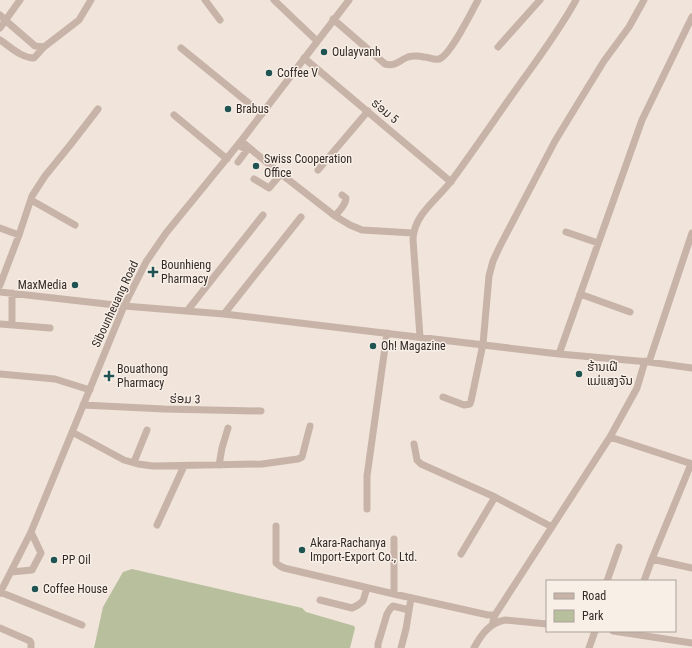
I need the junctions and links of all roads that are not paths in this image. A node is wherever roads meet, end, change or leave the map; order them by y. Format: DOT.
graph roads {
  1 [pos="20,0"];
  2 [pos="91,0"];
  3 [pos="205,0"];
  4 [pos="274,0"];
  5 [pos="348,0"];
  6 [pos="478,0"];
  7 [pos="540,0"];
  8 [pos="576,0"];
  9 [pos="644,0"];
  10 [pos="692,17"];
  11 [pos="2,18"];
  12 [pos="220,20"];
  13 [pos="333,20"];
  14 [pos="0,28"];
  15 [pos="0,40"];
  16 [pos="317,41"];
  17 [pos="44,47"];
  18 [pos="498,47"];
  19 [pos="180,48"];
  20 [pos="304,58"];
  21 [pos="98,109"];
  22 [pos="368,111"];
  23 [pos="262,114"];
  24 [pos="174,115"];
  25 [pos="240,143"];
  26 [pos="227,159"];
  27 [pos="238,162"];
  28 [pos="318,170"];
  29 [pos="281,174"];
  30 [pos="254,179"];
  31 [pos="451,182"];
  32 [pos="342,195"];
  33 [pos="31,200"];
  34 [pos="263,215"];
  35 [pos="335,216"];
  36 [pos="301,217"];
  37 [pos="75,225"];
  38 [pos="0,228"];
  39 [pos="566,232"];
  40 [pos="413,234"];
  41 [pos="692,234"];
  42 [pos="19,235"];
  43 [pos="598,243"];
  44 [pos="0,285"];
  45 [pos="0,292"];
  46 [pos="12,293"];
  47 [pos="580,294"];
  48 [pos="124,306"];
  49 [pos="187,311"];
  50 [pos="630,312"];
  51 [pos="224,314"];
  52 [pos="0,324"];
  53 [pos="12,324"];
  54 [pos="50,328"];
  55 [pos="387,333"];
  56 [pos="420,337"];
  57 [pos="483,344"];
  58 [pos="559,354"];
  59 [pos="647,361"];
  60 [pos="692,368"];
  61 [pos="0,374"];
  62 [pos="90,390"];
  63 [pos="443,397"];
  64 [pos="83,405"];
  65 [pos="261,411"];
  66 [pos="310,426"];
  67 [pos="228,428"];
  68 [pos="147,430"];
  69 [pos="72,432"];
  70 [pos="610,437"];
  71 [pos="414,444"];
  72 [pos="134,462"];
  73 [pos="692,464"];
  74 [pos="219,465"];
  75 [pos="184,466"];
  76 [pos="495,497"];
  77 [pos="367,509"];
  78 [pos="158,525"];
  79 [pos="276,526"];
  80 [pos="552,527"];
  81 [pos="31,532"];
  82 [pos="394,539"];
  83 [pos="619,547"];
  84 [pos="461,554"];
  85 [pos="652,559"];
  86 [pos="692,568"];
  87 [pos="11,572"];
  88 [pos="607,580"];
  89 [pos="644,580"];
  90 [pos="367,588"];
  91 [pos="0,592"];
  92 [pos="394,594"];
  93 [pos="411,598"];
  94 [pos="320,600"];
  95 [pos="409,610"];
  96 [pos="495,614"];
  97 [pos="546,624"];
  98 [pos="82,625"];
  99 [pos="492,625"];
  100 [pos="0,628"];
  101 [pos="595,632"];
  102 [pos="625,632"];
  103 [pos="692,643"];
  104 [pos="31,648"];
  105 [pos="378,648"];
  106 [pos="401,648"];
  107 [pos="474,648"];
  108 [pos="589,648"];
  1 -- 11 [label="street"];
  2 -- 17 [label="street"];
  3 -- 12 [label="street"];
  4 -- 16 [label="street"];
  5 -- 13 [label="street, Sibounheuang Road"];
  6 -- 13 [label="street"];
  7 -- 18 [label="street"];
  8 -- 31 [label="street"];
  9 -- 57 [label="street"];
  10 -- 43 [label="street"];
  11 -- 14 [label="street"];
  11 -- 17 [label="street"];
  13 -- 16 [label="street, Sibounheuang Road"];
  15 -- 17 [label="street"];
  16 -- 20 [label="street, Sibounheuang Road"];
  19 -- 23 [label="street"];
  20 -- 22 [label="street, ຮ່ອມ 5"];
  20 -- 23 [label="street, Sibounheuang Road"];
  21 -- 33 [label="street"];
  22 -- 28 [label="street"];
  22 -- 31 [label="street, ຮ່ອມ 5"];
  23 -- 25 [label="street, Sibounheuang Road"];
  24 -- 26 [label="street"];
  25 -- 26 [label="street, Sibounheuang Road"];
  25 -- 27 [label="street"];
  25 -- 29 [label="street"];
  26 -- 48 [label="street, Sibounheuang Road"];
  29 -- 30 [label="street"];
  29 -- 35 [label="street"];
  31 -- 40 [label="street"];
  32 -- 35 [label="street"];
  33 -- 37 [label="street"];
  33 -- 42 [label="street"];
  34 -- 49 [label="street"];
  35 -- 40 [label="street"];
  36 -- 51 [label="street"];
  38 -- 42 [label="street"];
  39 -- 43 [label="street"];
  40 -- 56 [label="street"];
  41 -- 59 [label="street"];
  42 -- 44 [label="street"];
  43 -- 47 [label="street"];
  45 -- 46 [label="street"];
  46 -- 48 [label="street"];
  46 -- 53 [label="street"];
  47 -- 50 [label="street"];
  47 -- 58 [label="street"];
  48 -- 49 [label="street"];
  48 -- 62 [label="street, Sibounheuang Road"];
  49 -- 51 [label="street"];
  51 -- 55 [label="street"];
  52 -- 53 [label="street"];
  53 -- 54 [label="street"];
  55 -- 56 [label="street"];
  55 -- 77 [label="street"];
  56 -- 57 [label="street"];
  57 -- 58 [label="street"];
  57 -- 63 [label="street"];
  58 -- 59 [label="street"];
  59 -- 60 [label="street"];
  59 -- 70 [label="street"];
  61 -- 62 [label="street"];
  62 -- 64 [label="street, Sibounheuang Road"];
  64 -- 65 [label="street, ຮ່ອມ 3"];
  64 -- 69 [label="street, Sibounheuang Road"];
  66 -- 74 [label="street"];
  67 -- 74 [label="street"];
  68 -- 72 [label="street"];
  69 -- 72 [label="street"];
  69 -- 81 [label="street, Sibounheuang Road"];
  70 -- 73 [label="street"];
  70 -- 80 [label="street"];
  71 -- 76 [label="street"];
  72 -- 75 [label="street"];
  73 -- 85 [label="street"];
  74 -- 75 [label="street"];
  75 -- 78 [label="street"];
  76 -- 80 [label="street"];
  76 -- 84 [label="street"];
  79 -- 90 [label="street"];
  80 -- 96 [label="street"];
  81 -- 87 [label="street, Sibounheuang Road"];
  81 -- 87 [label="street"];
  82 -- 92 [label="street"];
  83 -- 88 [label="street"];
  85 -- 86 [label="street"];
  85 -- 89 [label="street"];
  87 -- 91 [label="street, Sibounheuang Road"];
  90 -- 92 [label="street"];
  90 -- 94 [label="street"];
  91 -- 98 [label="street"];
  92 -- 93 [label="street"];
  93 -- 95 [label="street"];
  93 -- 96 [label="street"];
  95 -- 105 [label="street"];
  95 -- 106 [label="street"];
  96 -- 99 [label="street"];
  97 -- 99 [label="street"];
  99 -- 107 [label="street"];
  100 -- 104 [label="street"];
  101 -- 108 [label="street"];
  102 -- 103 [label="street"];
}
